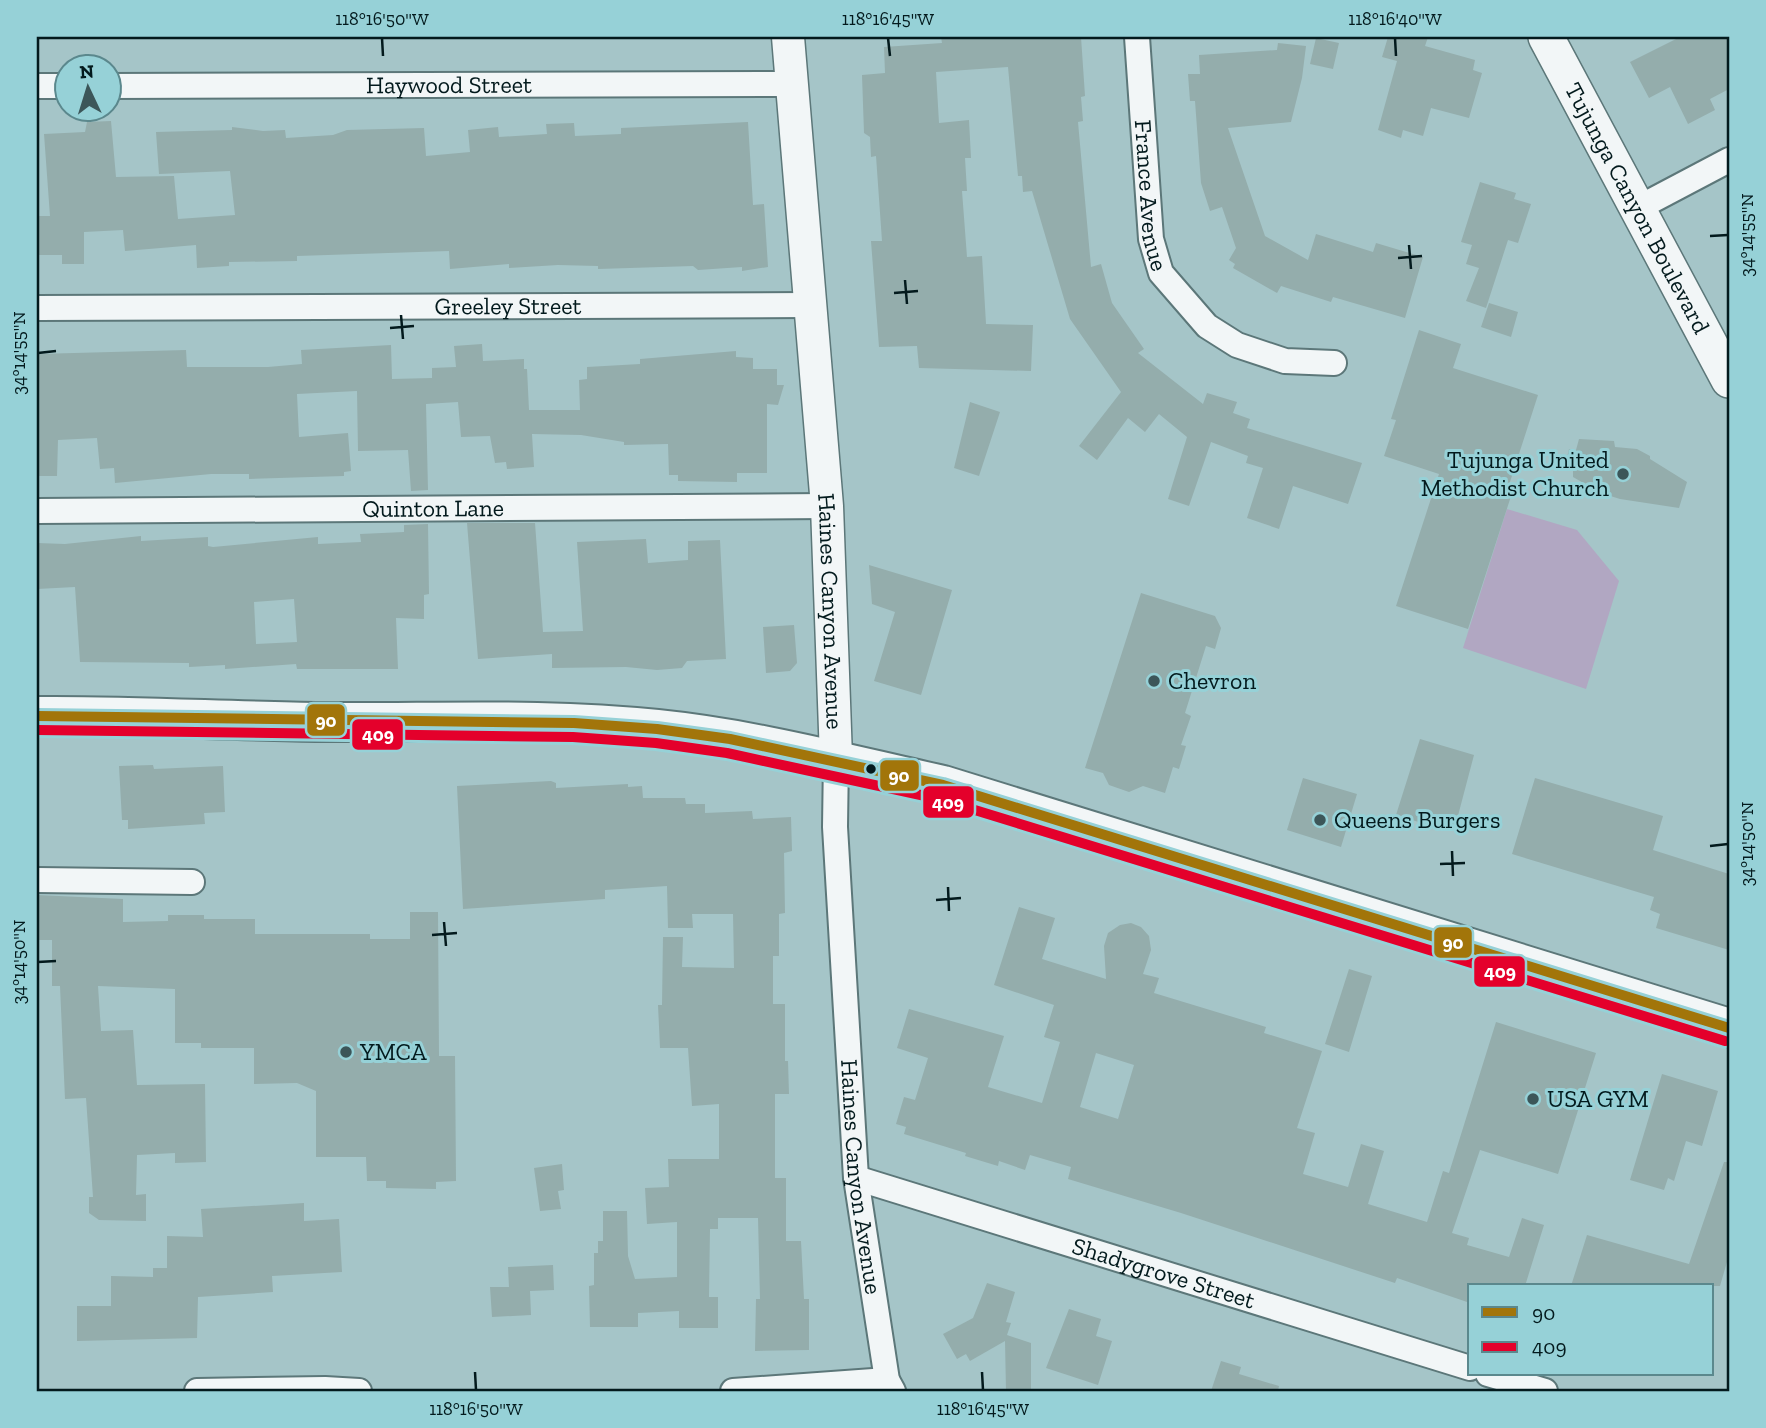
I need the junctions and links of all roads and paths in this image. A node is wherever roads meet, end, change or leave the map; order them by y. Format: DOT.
graph roads {
  1 [pos="788,37"];
  2 [pos="1137,37"];
  3 [pos="1546,37"];
  4 [pos="792,84"];
  5 [pos="122,86"];
  6 [pos="1729,160"];
  7 [pos="1638,208"];
  8 [pos="810,305"];
  9 [pos="37,308"];
  10 [pos="1334,363"];
  11 [pos="1729,380"];
  12 [pos="827,506"];
  13 [pos="37,511"];
  14 [pos="37,716"];
  15 [pos="836,758"];
  16 [pos="37,880"];
  17 [pos="192,882"];
  18 [pos="1729,1028"];
  19 [pos="856,1178"];
  20 [pos="1468,1367"];
  21 [pos="1495,1376"];
  22 [pos="890,1386"];
  23 [pos="197,1391"];
  24 [pos="359,1391"];
  25 [pos="733,1391"];
  26 [pos="1545,1391"];
  1 -- 4 [label="street, Haines Canyon Avenue"];
  2 -- 10 [label="street, France Avenue"];
  3 -- 7 [label="main road, Tujunga Canyon Boulevard"];
  4 -- 5 [label="street, Haywood Street"];
  4 -- 8 [label="street, Haines Canyon Avenue"];
  6 -- 7 [label="street"];
  7 -- 11 [label="main road, Tujunga Canyon Boulevard"];
  8 -- 9 [label="street, Greeley Street"];
  8 -- 12 [label="street, Haines Canyon Avenue"];
  12 -- 13 [label="street, Quinton Lane"];
  12 -- 15 [label="street, Haines Canyon Avenue"];
  14 -- 15 [label="main road"];
  15 -- 18 [label="main road"];
  15 -- 19 [label="street, Haines Canyon Avenue"];
  16 -- 17 [label="street"];
  19 -- 20 [label="street, Shadygrove Street"];
  19 -- 22 [label="street, Haines Canyon Avenue"];
  21 -- 26 [label="street"];
  22 -- 25 [label="street"];
  23 -- 24 [label="street"];
}
